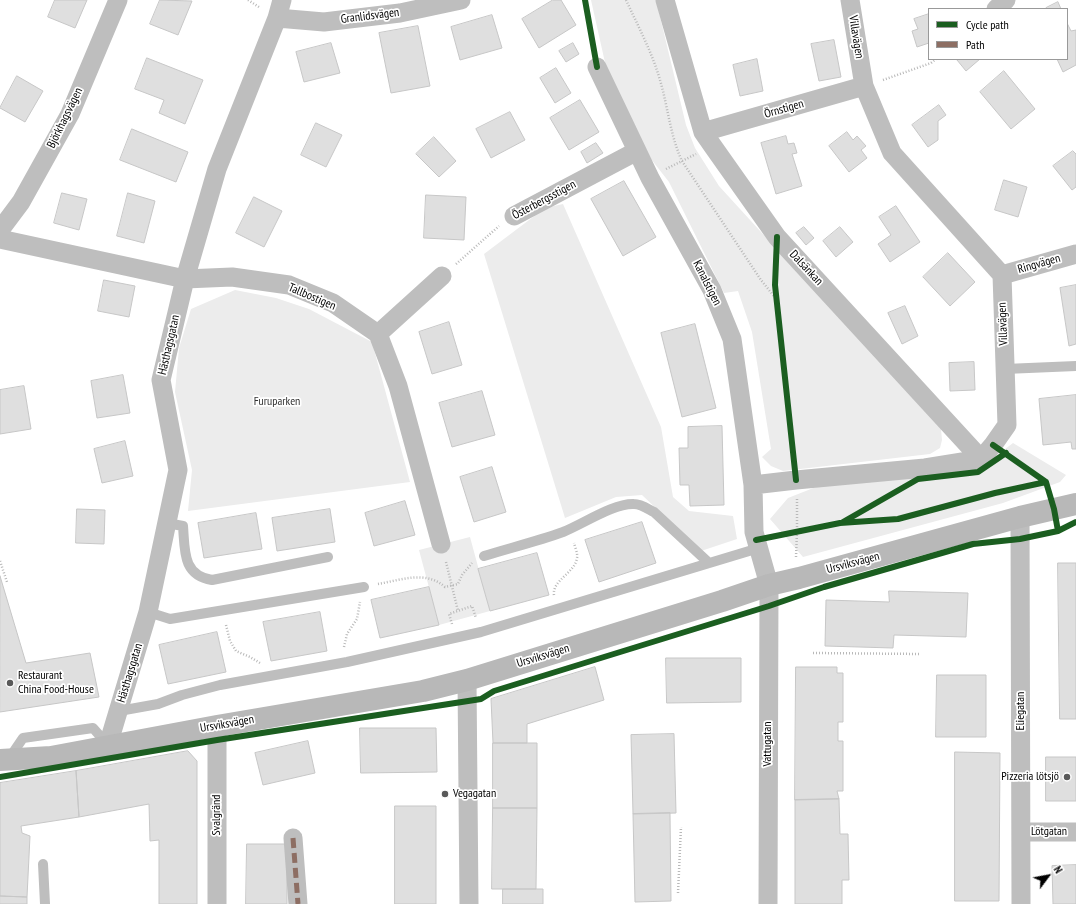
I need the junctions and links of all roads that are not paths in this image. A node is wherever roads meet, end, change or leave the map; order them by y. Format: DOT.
graph roads {
  1 [pos="118,0"];
  2 [pos="282,0"];
  3 [pos="461,0"];
  4 [pos="665,0"];
  5 [pos="850,0"];
  6 [pos="1006,0"];
  7 [pos="997,8"];
  8 [pos="277,18"];
  9 [pos="597,67"];
  10 [pos="864,86"];
  11 [pos="708,139"];
  12 [pos="637,151"];
  13 [pos="514,216"];
  14 [pos="0,230"];
  15 [pos="0,239"];
  16 [pos="1076,254"];
  17 [pos="1002,275"];
  18 [pos="442,276"];
  19 [pos="185,279"];
  20 [pos="378,334"];
  21 [pos="1076,366"];
  22 [pos="1005,369"];
  23 [pos="982,459"];
  24 [pos="753,486"];
  25 [pos="1076,504"];
  26 [pos="1020,517"];
  27 [pos="167,523"];
  28 [pos="441,544"];
  29 [pos="759,548"];
  30 [pos="484,556"];
  31 [pos="328,557"];
  32 [pos="709,563"];
  33 [pos="769,585"];
  34 [pos="362,587"];
  35 [pos="148,612"];
  36 [pos="467,680"];
  37 [pos="119,711"];
  38 [pos="217,726"];
  39 [pos="108,745"];
  40 [pos="4,760"];
  41 [pos="1021,832"];
  42 [pos="1076,832"];
  43 [pos="293,838"];
  44 [pos="43,864"];
  45 [pos="45,904"];
  46 [pos="217,904"];
  47 [pos="298,904"];
  48 [pos="469,904"];
  49 [pos="768,904"];
  50 [pos="1021,904"];
  1 -- 14 [label="street, Björkhagsvägen"];
  2 -- 8 [label="street, Hästhagsgatan"];
  3 -- 8 [label="street, Granlidsvägen"];
  4 -- 11 [label="street, Dalsänkan"];
  5 -- 10 [label="street, Villavägen"];
  6 -- 7 [label="street"];
  8 -- 19 [label="street, Hästhagsgatan"];
  9 -- 12 [label="street, Kanalstigen"];
  10 -- 11 [label="street, Örnstigen"];
  10 -- 17 [label="street, Villavägen"];
  11 -- 23 [label="street, Dalsänkan"];
  12 -- 13 [label="street, Österbergsstigen"];
  12 -- 24 [label="street, Kanalstigen"];
  15 -- 19 [label="street, Tallbostigen"];
  16 -- 17 [label="street, Ringvägen"];
  17 -- 22 [label="street, Villavägen"];
  18 -- 20 [label="street"];
  19 -- 20 [label="street, Tallbostigen"];
  19 -- 27 [label="street, Hästhagsgatan"];
  20 -- 28 [label="street"];
  21 -- 22 [label="lane"];
  22 -- 23 [label="street, Villavägen"];
  23 -- 24 [label="street"];
  24 -- 29 [label="street, Kanalstigen"];
  25 -- 26 [label="street, Ursviksvägen"];
  26 -- 33 [label="street, Ursviksvägen"];
  26 -- 41 [label="street, Eliegatan"];
  27 -- 31 [label="lane"];
  27 -- 35 [label="street, Hästhagsgatan"];
  29 -- 32 [label="lane"];
  29 -- 33 [label="street, Kanalstigen"];
  30 -- 32 [label="lane"];
  32 -- 37 [label="lane"];
  33 -- 36 [label="street, Ursviksvägen"];
  33 -- 49 [label="street, Vattugatan"];
  34 -- 35 [label="lane"];
  35 -- 37 [label="street, Hästhagsgatan"];
  36 -- 38 [label="street, Ursviksvägen"];
  36 -- 48 [label="street"];
  37 -- 39 [label="street, Hästhagsgatan"];
  38 -- 39 [label="street, Ursviksvägen"];
  38 -- 46 [label="street, Svalgränd"];
  39 -- 40 [label="street, Ursviksvägen"];
  41 -- 42 [label="street, Lötgatan"];
  41 -- 50 [label="street, Eliegatan"];
  43 -- 47 [label="street"];
  44 -- 45 [label="lane"];
}
